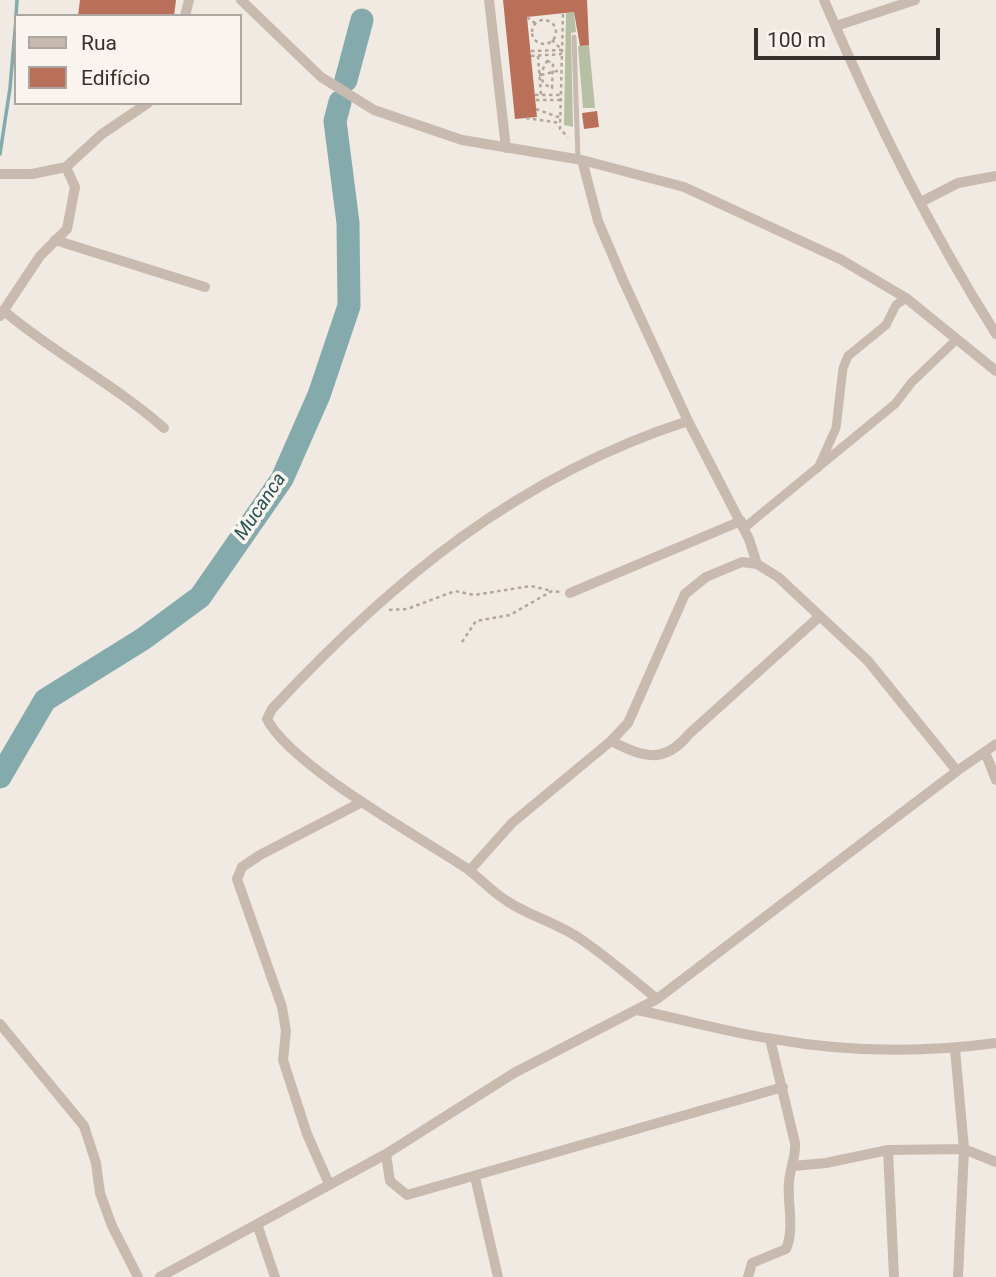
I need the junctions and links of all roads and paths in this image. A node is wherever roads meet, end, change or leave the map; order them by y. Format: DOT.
graph roads {
  1 [pos="241,0"];
  2 [pos="488,0"];
  3 [pos="824,0"];
  4 [pos="915,0"];
  5 [pos="563,13"];
  6 [pos="527,17"];
  7 [pos="536,24"];
  8 [pos="836,26"];
  9 [pos="574,37"];
  10 [pos="552,40"];
  11 [pos="562,52"];
  12 [pos="538,56"];
  13 [pos="561,70"];
  14 [pos="553,74"];
  15 [pos="540,75"];
  16 [pos="561,80"];
  17 [pos="541,95"];
  18 [pos="561,97"];
  19 [pos="145,105"];
  20 [pos="536,109"];
  21 [pos="561,117"];
  22 [pos="526,118"];
  23 [pos="561,123"];
  24 [pos="578,147"];
  25 [pos="506,148"];
  26 [pos="580,159"];
  27 [pos="66,167"];
  28 [pos="0,174"];
  29 [pos="996,176"];
  30 [pos="921,202"];
  31 [pos="55,240"];
  32 [pos="205,287"];
  33 [pos="906,298"];
  34 [pos="2,314"];
  35 [pos="996,334"];
  36 [pos="957,339"];
  37 [pos="996,372"];
  38 [pos="688,421"];
  39 [pos="164,428"];
  40 [pos="818,469"];
  41 [pos="742,524"];
  42 [pos="757,564"];
  43 [pos="552,592"];
  44 [pos="570,593"];
  45 [pos="370,612"];
  46 [pos="820,616"];
  47 [pos="462,642"];
  48 [pos="611,741"];
  49 [pos="996,744"];
  50 [pos="985,752"];
  51 [pos="957,771"];
  52 [pos="996,780"];
  53 [pos="362,802"];
  54 [pos="470,870"];
  55 [pos="657,999"];
  56 [pos="637,1010"];
  57 [pos="0,1024"];
  58 [pos="770,1039"];
  59 [pos="996,1043"];
  60 [pos="955,1049"];
  61 [pos="783,1087"];
  62 [pos="964,1149"];
  63 [pos="888,1150"];
  64 [pos="386,1154"];
  65 [pos="996,1162"];
  66 [pos="793,1166"];
  67 [pos="475,1177"];
  68 [pos="329,1184"];
  69 [pos="257,1224"];
  70 [pos="138,1277"];
  71 [pos="160,1277"];
  72 [pos="275,1277"];
  73 [pos="498,1277"];
  74 [pos="748,1277"];
  75 [pos="894,1277"];
  76 [pos="958,1277"];
  1 -- 25 [label="street"];
  2 -- 25 [label="street"];
  3 -- 8 [label="street"];
  4 -- 8 [label="street"];
  5 -- 11 [label="path"];
  6 -- 7 [label="path"];
  7 -- 10 [label="path"];
  7 -- 10 [label="path"];
  8 -- 30 [label="street"];
  9 -- 24 [label="lane"];
  10 -- 11 [label="path"];
  11 -- 12 [label="path"];
  11 -- 12 [label="path"];
  11 -- 13 [label="path"];
  12 -- 17 [label="path"];
  13 -- 14 [label="path"];
  13 -- 16 [label="path"];
  14 -- 15 [label="path"];
  14 -- 15 [label="path"];
  14 -- 15 [label="path"];
  14 -- 16 [label="path"];
  16 -- 18 [label="path"];
  17 -- 18 [label="path"];
  17 -- 18 [label="path"];
  18 -- 21 [label="path"];
  19 -- 27 [label="street"];
  20 -- 21 [label="path"];
  21 -- 23 [label="path"];
  22 -- 23 [label="path"];
  23 -- 24 [label="path"];
  24 -- 26 [label="lane"];
  25 -- 26 [label="street"];
  26 -- 33 [label="street"];
  26 -- 38 [label="street"];
  27 -- 28 [label="street"];
  27 -- 31 [label="street"];
  29 -- 30 [label="street"];
  30 -- 35 [label="street"];
  31 -- 32 [label="street"];
  31 -- 34 [label="street"];
  33 -- 36 [label="street"];
  33 -- 40 [label="street"];
  34 -- 39 [label="street"];
  36 -- 37 [label="street"];
  36 -- 40 [label="street"];
  38 -- 41 [label="street"];
  38 -- 45 [label="street"];
  40 -- 41 [label="street"];
  41 -- 42 [label="street"];
  41 -- 44 [label="street"];
  42 -- 46 [label="street"];
  42 -- 48 [label="street"];
  43 -- 44 [label="path"];
  43 -- 45 [label="path"];
  43 -- 47 [label="path"];
  45 -- 53 [label="street"];
  46 -- 48 [label="street"];
  46 -- 51 [label="street"];
  48 -- 54 [label="street"];
  49 -- 50 [label="street"];
  50 -- 51 [label="street"];
  50 -- 52 [label="street"];
  51 -- 55 [label="street"];
  53 -- 54 [label="street"];
  53 -- 68 [label="street"];
  54 -- 55 [label="street"];
  55 -- 56 [label="street"];
  56 -- 58 [label="street"];
  56 -- 64 [label="street"];
  57 -- 70 [label="street"];
  58 -- 60 [label="street"];
  58 -- 61 [label="street"];
  59 -- 60 [label="street"];
  60 -- 62 [label="street"];
  61 -- 66 [label="street"];
  61 -- 67 [label="street"];
  62 -- 63 [label="street"];
  62 -- 65 [label="street"];
  62 -- 76 [label="street"];
  63 -- 66 [label="street"];
  63 -- 75 [label="street"];
  64 -- 67 [label="street"];
  64 -- 68 [label="street"];
  66 -- 74 [label="street"];
  67 -- 73 [label="street"];
  68 -- 69 [label="street"];
  69 -- 71 [label="street"];
  69 -- 72 [label="street"];
}
